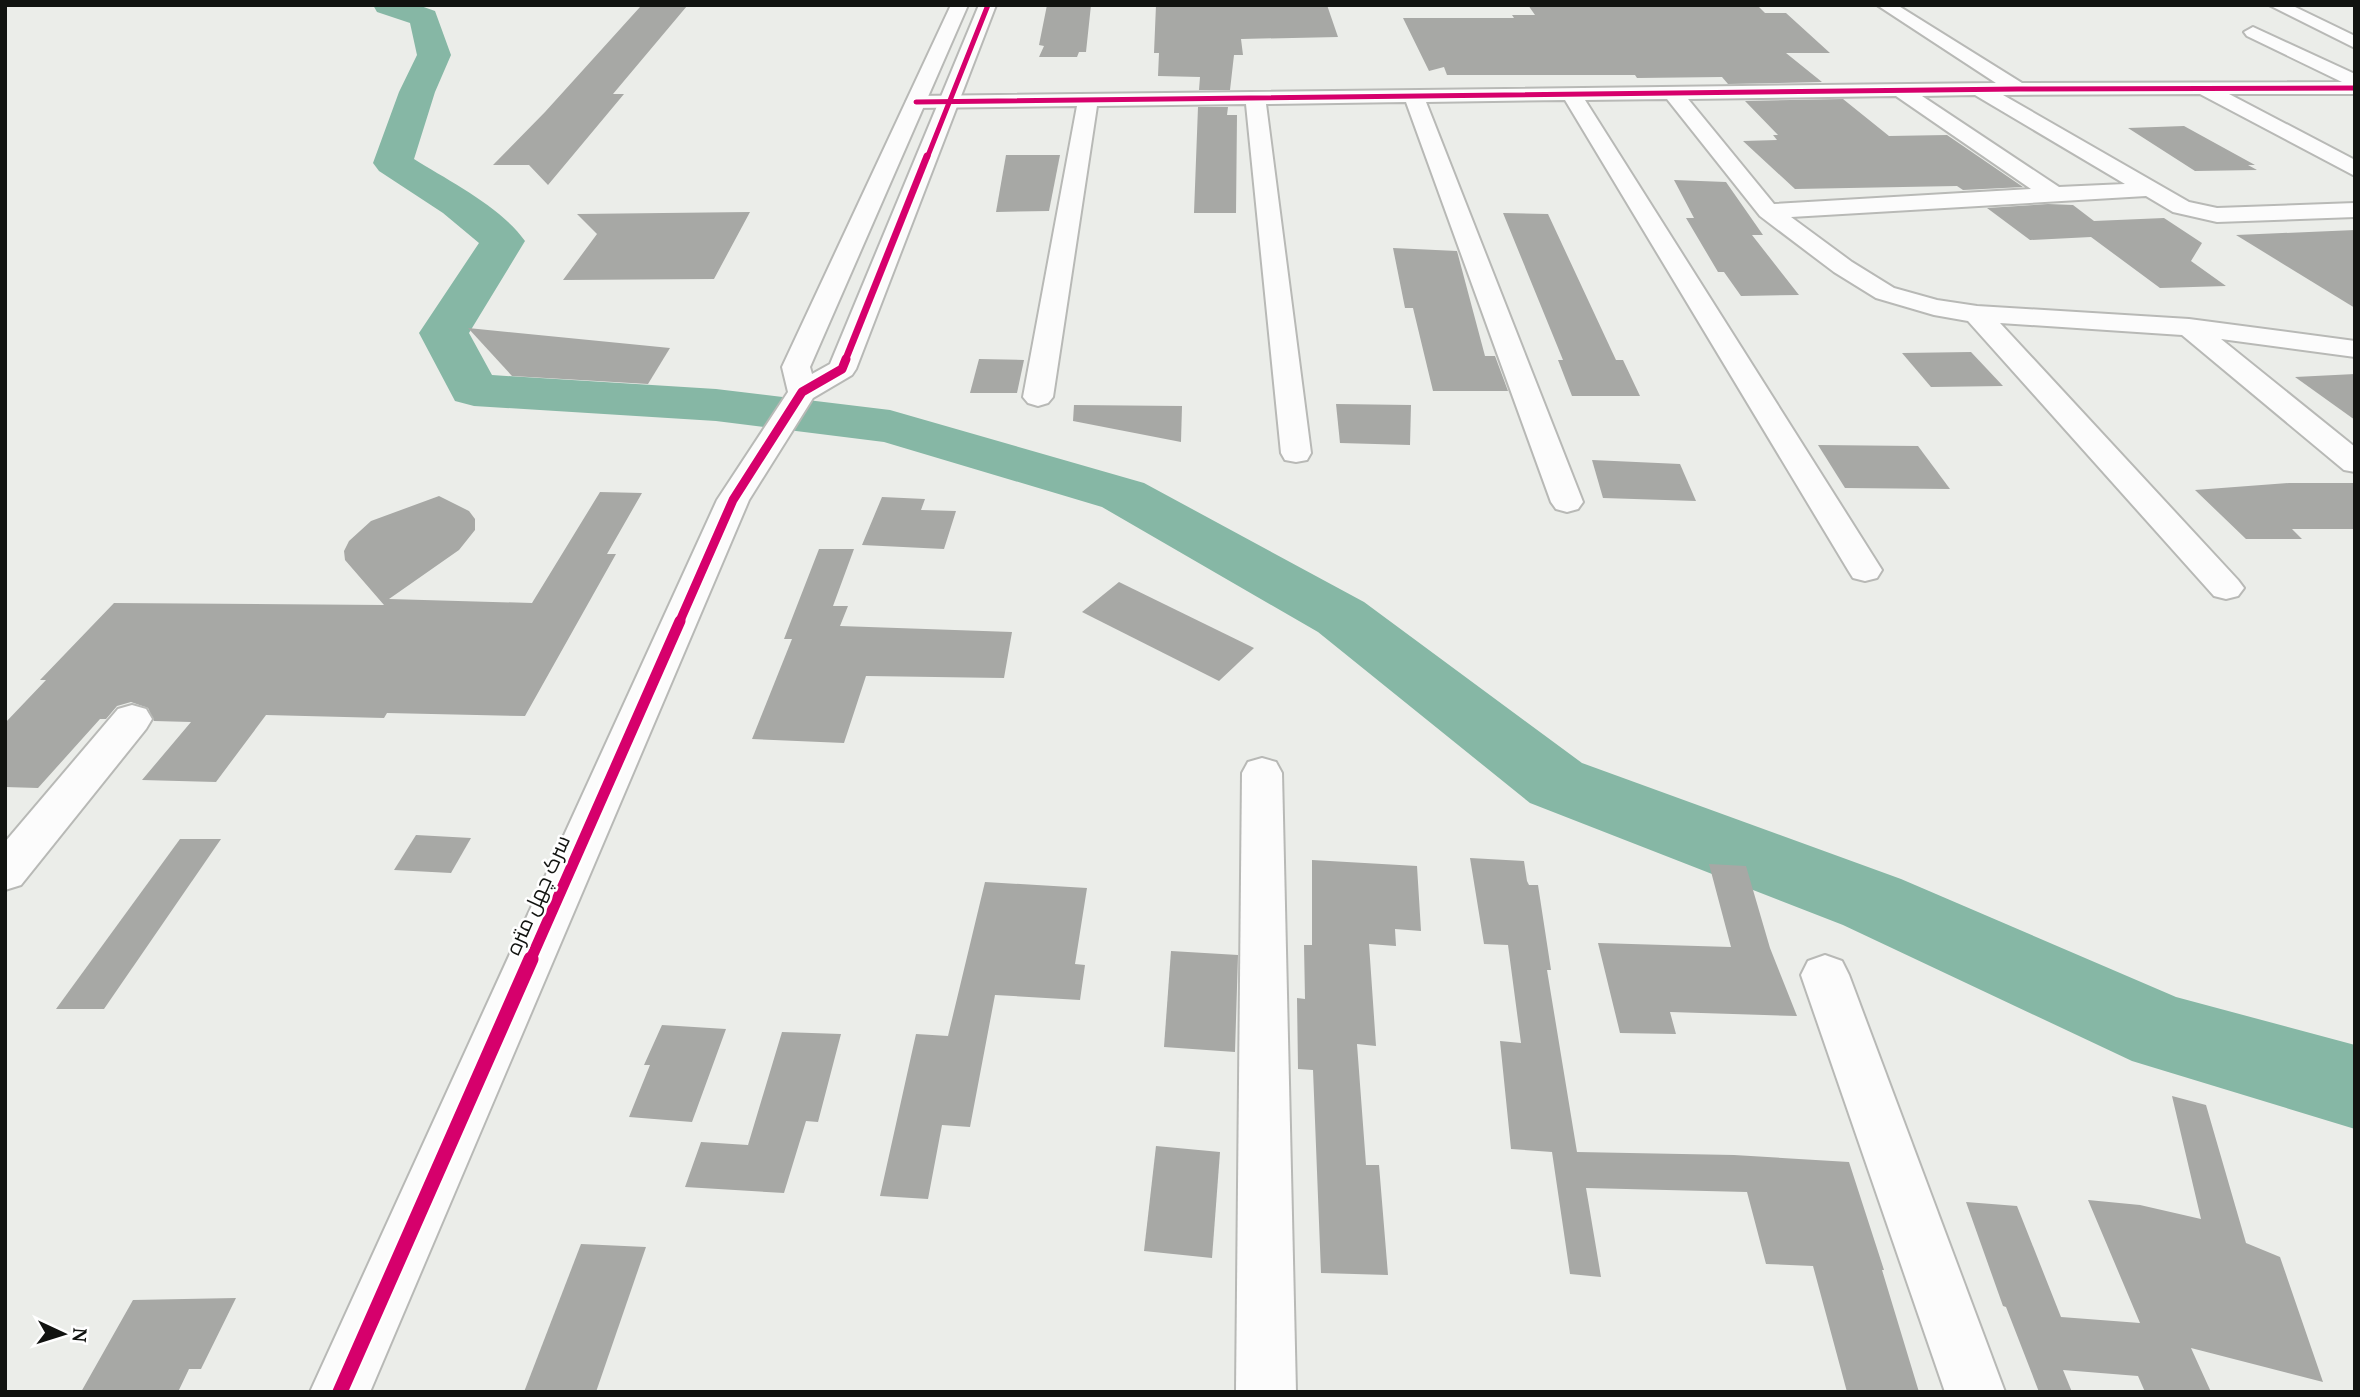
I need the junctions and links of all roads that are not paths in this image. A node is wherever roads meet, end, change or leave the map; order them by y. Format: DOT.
graph roads {
  1 [pos="960,5"];
  2 [pos="988,5"];
  3 [pos="1885,5"];
  4 [pos="2277,5"];
  5 [pos="2306,19"];
  6 [pos="2343,19"];
  7 [pos="2253,32"];
  8 [pos="2355,43"];
  9 [pos="2355,81"];
  10 [pos="2355,88"];
  11 [pos="2018,89"];
  12 [pos="2206,90"];
  13 [pos="1902,91"];
  14 [pos="1982,91"];
  15 [pos="1672,93"];
  16 [pos="1571,94"];
  17 [pos="1414,96"];
  18 [pos="1255,98"];
  19 [pos="1088,100"];
  20 [pos="916,102"];
  21 [pos="951,102"];
  22 [pos="2355,169"];
  23 [pos="2150,189"];
  24 [pos="2055,195"];
  25 [pos="2355,210"];
  26 [pos="1768,211"];
  27 [pos="1977,314"];
  28 [pos="2189,327"];
  29 [pos="2355,349"];
  30 [pos="1038,397"];
  31 [pos="793,406"];
  32 [pos="1296,453"];
  33 [pos="2355,463"];
  34 [pos="1567,502"];
  35 [pos="1865,570"];
  36 [pos="2226,588"];
  37 [pos="132,719"];
  38 [pos="1262,773"];
  39 [pos="5,873"];
  40 [pos="1825,975"];
  41 [pos="340,1392"];
  42 [pos="1265,1392"];
  43 [pos="1975,1392"];
  1 -- 20 [label="street"];
  2 -- 21 [label="street"];
  3 -- 11 [label="street"];
  4 -- 5 [label="street"];
  5 -- 6 [label="street"];
  5 -- 8 [label="street"];
  7 -- 9 [label="street"];
  10 -- 12 [label="street"];
  11 -- 12 [label="street"];
  11 -- 14 [label="street"];
  12 -- 22 [label="street"];
  13 -- 14 [label="street"];
  13 -- 15 [label="street"];
  13 -- 24 [label="street"];
  14 -- 23 [label="street"];
  15 -- 16 [label="street"];
  15 -- 26 [label="street"];
  16 -- 17 [label="street"];
  16 -- 35 [label="street"];
  17 -- 18 [label="street"];
  17 -- 34 [label="street"];
  18 -- 19 [label="street"];
  18 -- 32 [label="street"];
  19 -- 21 [label="street"];
  19 -- 30 [label="street"];
  20 -- 21 [label="street"];
  20 -- 31 [label="street"];
  21 -- 31 [label="street"];
  23 -- 24 [label="street"];
  23 -- 25 [label="street"];
  24 -- 26 [label="street"];
  26 -- 27 [label="street"];
  27 -- 28 [label="street"];
  27 -- 36 [label="street"];
  28 -- 29 [label="street"];
  28 -- 33 [label="street"];
  31 -- 41 [label="street, سرک چهل متره"];
  37 -- 39 [label="street"];
  38 -- 42 [label="street"];
  40 -- 43 [label="street"];
}
